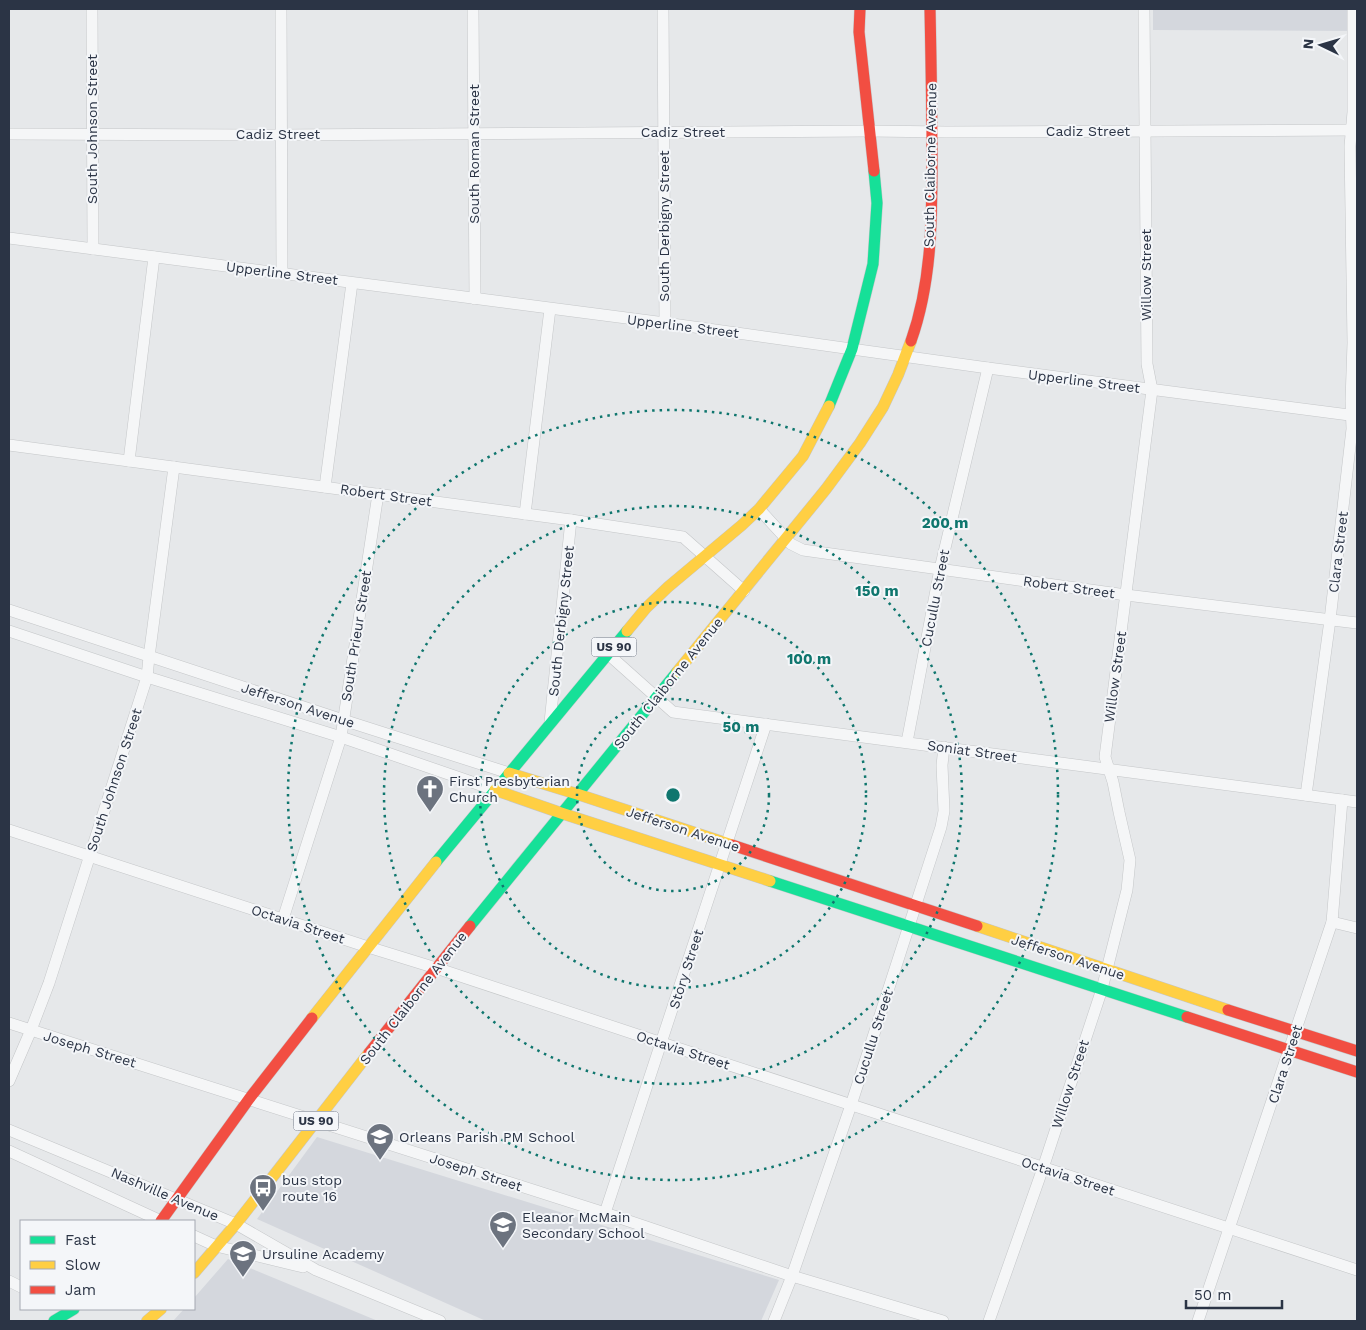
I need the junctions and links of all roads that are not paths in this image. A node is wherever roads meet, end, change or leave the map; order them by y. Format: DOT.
graph roads {
  1 [pos="92,9"];
  2 [pos="282,9"];
  3 [pos="473,9"];
  4 [pos="664,9"];
  5 [pos="860,9"];
  6 [pos="930,9"];
  7 [pos="1144,9"];
  8 [pos="1353,9"];
  9 [pos="1354,130"];
  10 [pos="870,131"];
  11 [pos="1146,131"];
  12 [pos="664,132"];
  13 [pos="932,132"];
  14 [pos="474,133"];
  15 [pos="9,134"];
  16 [pos="93,134"];
  17 [pos="281,135"];
  18 [pos="9,238"];
  19 [pos="93,249"];
  20 [pos="154,257"];
  21 [pos="282,274"];
  22 [pos="352,283"];
  23 [pos="475,299"];
  24 [pos="550,309"];
  25 [pos="664,323"];
  26 [pos="1355,343"];
  27 [pos="852,349"];
  28 [pos="905,357"];
  29 [pos="988,368"];
  30 [pos="1152,390"];
  31 [pos="1354,416"];
  32 [pos="9,446"];
  33 [pos="129,461"];
  34 [pos="174,467"];
  35 [pos="325,487"];
  36 [pos="378,494"];
  37 [pos="759,509"];
  38 [pos="525,514"];
  39 [pos="571,520"];
  40 [pos="785,538"];
  41 [pos="705,557"];
  42 [pos="940,569"];
  43 [pos="744,591"];
  44 [pos="1126,594"];
  45 [pos="9,610"];
  46 [pos="1330,620"];
  47 [pos="1357,624"];
  48 [pos="9,631"];
  49 [pos="608,654"];
  50 [pos="149,656"];
  51 [pos="148,677"];
  52 [pos="657,697"];
  53 [pos="343,720"];
  54 [pos="550,723"];
  55 [pos="766,724"];
  56 [pos="341,737"];
  57 [pos="907,742"];
  58 [pos="944,747"];
  59 [pos="1109,770"];
  60 [pos="509,773"];
  61 [pos="495,790"];
  62 [pos="577,794"];
  63 [pos="1306,795"];
  64 [pos="1342,800"];
  65 [pos="1357,802"];
  66 [pos="561,813"];
  67 [pos="9,830"];
  68 [pos="727,844"];
  69 [pos="90,857"];
  70 [pos="720,865"];
  71 [pos="915,906"];
  72 [pos="284,919"];
  73 [pos="1332,922"];
  74 [pos="909,926"];
  75 [pos="1357,928"];
  76 [pos="368,947"];
  77 [pos="436,968"];
  78 [pos="1107,970"];
  79 [pos="1102,989"];
  80 [pos="9,1023"];
  81 [pos="31,1030"];
  82 [pos="1295,1032"];
  83 [pos="662,1043"];
  84 [pos="1289,1049"];
  85 [pos="1357,1051"];
  86 [pos="1357,1072"];
  87 [pos="9,1081"];
  88 [pos="249,1099"];
  89 [pos="851,1105"];
  90 [pos="316,1120"];
  91 [pos="9,1130"];
  92 [pos="9,1151"];
  93 [pos="1042,1168"];
  94 [pos="178,1199"];
  95 [pos="605,1213"];
  96 [pos="159,1220"];
  97 [pos="162,1220"];
  98 [pos="236,1224"];
  99 [pos="1230,1228"];
  100 [pos="195,1236"];
  101 [pos="216,1246"];
  102 [pos="316,1270"];
  103 [pos="1357,1270"];
  104 [pos="195,1272"];
  105 [pos="792,1276"];
  106 [pos="160,1310"];
  107 [pos="67,1311"];
  108 [pos="54,1321"];
  109 [pos="147,1321"];
  110 [pos="440,1321"];
  111 [pos="774,1321"];
  112 [pos="943,1321"];
  113 [pos="988,1321"];
  114 [pos="1198,1321"];
  1 -- 16 [label="street, South Johnson Street"];
  2 -- 17 [label="street"];
  3 -- 14 [label="street, South Roman Street"];
  4 -- 12 [label="street, South Derbigny Street"];
  5 -- 10 [label="main road, US 90"];
  6 -- 13 [label="main road, South Claiborne Avenue / US 90"];
  7 -- 11 [label="street, Willow Street"];
  8 -- 9 [label="street, Clara Street"];
  9 -- 11 [label="street, Cadiz Street"];
  9 -- 26 [label="street, Clara Street"];
  10 -- 12 [label="street, Cadiz Street"];
  10 -- 13 [label="street, Cadiz Street"];
  10 -- 27 [label="main road, US 90"];
  11 -- 13 [label="street, Cadiz Street"];
  11 -- 30 [label="street, Willow Street"];
  12 -- 14 [label="street, Cadiz Street"];
  12 -- 25 [label="street, South Derbigny Street"];
  13 -- 28 [label="main road, South Claiborne Avenue / US 90"];
  14 -- 17 [label="street, Cadiz Street"];
  14 -- 23 [label="street, South Roman Street"];
  15 -- 16 [label="street, Cadiz Street"];
  16 -- 17 [label="street, Cadiz Street"];
  16 -- 19 [label="street, South Johnson Street"];
  17 -- 21 [label="street"];
  18 -- 19 [label="street, Upperline Street"];
  19 -- 20 [label="street, Upperline Street"];
  20 -- 21 [label="street, Upperline Street"];
  20 -- 33 [label="street"];
  21 -- 22 [label="street, Upperline Street"];
  22 -- 23 [label="street, Upperline Street"];
  22 -- 35 [label="street"];
  23 -- 24 [label="street, Upperline Street"];
  24 -- 25 [label="street, Upperline Street"];
  24 -- 38 [label="street"];
  25 -- 27 [label="street, Upperline Street"];
  26 -- 31 [label="street, Clara Street"];
  27 -- 28 [label="street, Upperline Street"];
  27 -- 37 [label="main road, US 90"];
  28 -- 29 [label="street, Upperline Street"];
  28 -- 40 [label="main road, South Claiborne Avenue / US 90"];
  29 -- 30 [label="street, Upperline Street"];
  29 -- 42 [label="street, Cucullu Street"];
  30 -- 31 [label="street, Upperline Street"];
  30 -- 44 [label="street, Willow Street"];
  31 -- 46 [label="street, Clara Street"];
  32 -- 33 [label="street, Robert Street"];
  33 -- 34 [label="street, Robert Street"];
  34 -- 35 [label="street, Robert Street"];
  34 -- 50 [label="street, South Johnson Street"];
  35 -- 36 [label="street, Robert Street"];
  36 -- 38 [label="street, Robert Street"];
  36 -- 53 [label="street, South Prieur Street"];
  37 -- 40 [label="street, Robert Street"];
  37 -- 41 [label="main road, US 90"];
  38 -- 39 [label="street, Robert Street"];
  39 -- 41 [label="street, Robert Street"];
  39 -- 54 [label="street, South Derbigny Street"];
  40 -- 42 [label="street, Robert Street"];
  40 -- 43 [label="main road, South Claiborne Avenue / US 90"];
  41 -- 43 [label="street, Robert Street"];
  41 -- 49 [label="main road, US 90"];
  42 -- 44 [label="street, Robert Street"];
  42 -- 57 [label="street, Cucullu Street"];
  43 -- 52 [label="main road, South Claiborne Avenue / US 90"];
  44 -- 46 [label="street, Robert Street"];
  44 -- 59 [label="street, Willow Street"];
  45 -- 50 [label="street, Jefferson Avenue"];
  46 -- 47 [label="street, Robert Street"];
  46 -- 63 [label="street, Clara Street"];
  48 -- 51 [label="street, Jefferson Avenue"];
  49 -- 52 [label="street, Soniat Street"];
  49 -- 54 [label="main road, US 90"];
  50 -- 51 [label="street, South Johnson Street"];
  50 -- 53 [label="street, Jefferson Avenue"];
  51 -- 56 [label="street, Jefferson Avenue"];
  51 -- 69 [label="street, South Johnson Street"];
  52 -- 55 [label="street, Soniat Street"];
  52 -- 62 [label="main road, South Claiborne Avenue / US 90"];
  53 -- 56 [label="street, South Prieur Street"];
  53 -- 60 [label="street, Jefferson Avenue"];
  54 -- 60 [label="main road, US 90"];
  55 -- 57 [label="street, Soniat Street"];
  55 -- 68 [label="street, Story Street"];
  56 -- 61 [label="street, Jefferson Avenue"];
  56 -- 72 [label="street, South Prieur Street"];
  57 -- 58 [label="street, Soniat Street"];
  58 -- 59 [label="street, Soniat Street"];
  58 -- 71 [label="street, Cucullu Street"];
  59 -- 63 [label="street, Soniat Street"];
  59 -- 78 [label="street, Willow Street"];
  60 -- 61 [label="main road, US 90"];
  60 -- 62 [label="main road, Jefferson Avenue"];
  61 -- 66 [label="main road, Jefferson Avenue"];
  61 -- 76 [label="main road, US 90"];
  62 -- 66 [label="main road, South Claiborne Avenue / US 90"];
  62 -- 68 [label="main road, Jefferson Avenue"];
  63 -- 64 [label="street, Soniat Street"];
  64 -- 65 [label="street, Soniat Street"];
  64 -- 73 [label="street, Clara Street"];
  66 -- 70 [label="main road, Jefferson Avenue"];
  66 -- 77 [label="main road, South Claiborne Avenue / US 90"];
  67 -- 69 [label="street, Octavia Street"];
  68 -- 70 [label="street, Story Street"];
  68 -- 71 [label="main road, Jefferson Avenue"];
  69 -- 72 [label="street, Octavia Street"];
  69 -- 81 [label="street, South Johnson Street"];
  70 -- 74 [label="main road, Jefferson Avenue"];
  70 -- 83 [label="street, Story Street"];
  71 -- 74 [label="street, Cucullu Street"];
  71 -- 78 [label="main road, Jefferson Avenue"];
  72 -- 76 [label="street, Octavia Street"];
  73 -- 75 [label="street"];
  73 -- 82 [label="street, Clara Street"];
  74 -- 79 [label="main road, Jefferson Avenue"];
  74 -- 89 [label="street, Cucullu Street"];
  76 -- 77 [label="street, Octavia Street"];
  76 -- 88 [label="main road, US 90"];
  77 -- 83 [label="street, Octavia Street"];
  77 -- 90 [label="main road, South Claiborne Avenue / US 90"];
  78 -- 79 [label="street, Willow Street"];
  78 -- 82 [label="main road, Jefferson Avenue"];
  79 -- 84 [label="main road, Jefferson Avenue"];
  79 -- 93 [label="street, Willow Street"];
  80 -- 81 [label="street, Joseph Street"];
  81 -- 87 [label="street, South Johnson Street"];
  81 -- 88 [label="street, Joseph Street"];
  82 -- 84 [label="street, Clara Street"];
  82 -- 85 [label="main road, Jefferson Avenue"];
  83 -- 89 [label="street, Octavia Street"];
  83 -- 95 [label="street, Story Street"];
  84 -- 86 [label="main road, Jefferson Avenue"];
  84 -- 99 [label="street, Clara Street"];
  88 -- 90 [label="street, Joseph Street"];
  88 -- 94 [label="main road, US 90"];
  89 -- 93 [label="street, Octavia Street"];
  89 -- 105 [label="street, Cucullu Street"];
  90 -- 95 [label="street, Joseph Street"];
  90 -- 98 [label="main road, South Claiborne Avenue / US 90"];
  91 -- 94 [label="street, Nashville Avenue"];
  92 -- 96 [label="street, Nashville Avenue"];
  93 -- 99 [label="street, Octavia Street"];
  93 -- 113 [label="street, Willow Street"];
  94 -- 97 [label="main road, US 90"];
  94 -- 98 [label="street, Nashville Avenue"];
  95 -- 105 [label="street, Joseph Street"];
  98 -- 101 [label="main road, South Claiborne Avenue / US 90"];
  98 -- 102 [label="street, Nashville Avenue"];
  99 -- 103 [label="street, Octavia Street"];
  99 -- 114 [label="street, Clara Street"];
  100 -- 101 [label="street, Nashville Avenue"];
  101 -- 102 [label="street, Nashville Avenue"];
  101 -- 104 [label="main road, South Claiborne Avenue / US 90"];
  102 -- 110 [label="street, Nashville Avenue"];
  105 -- 111 [label="street, Cucullu Street"];
  105 -- 112 [label="street, Joseph Street"];
  106 -- 109 [label="main road"];
  107 -- 108 [label="main road"];
}
